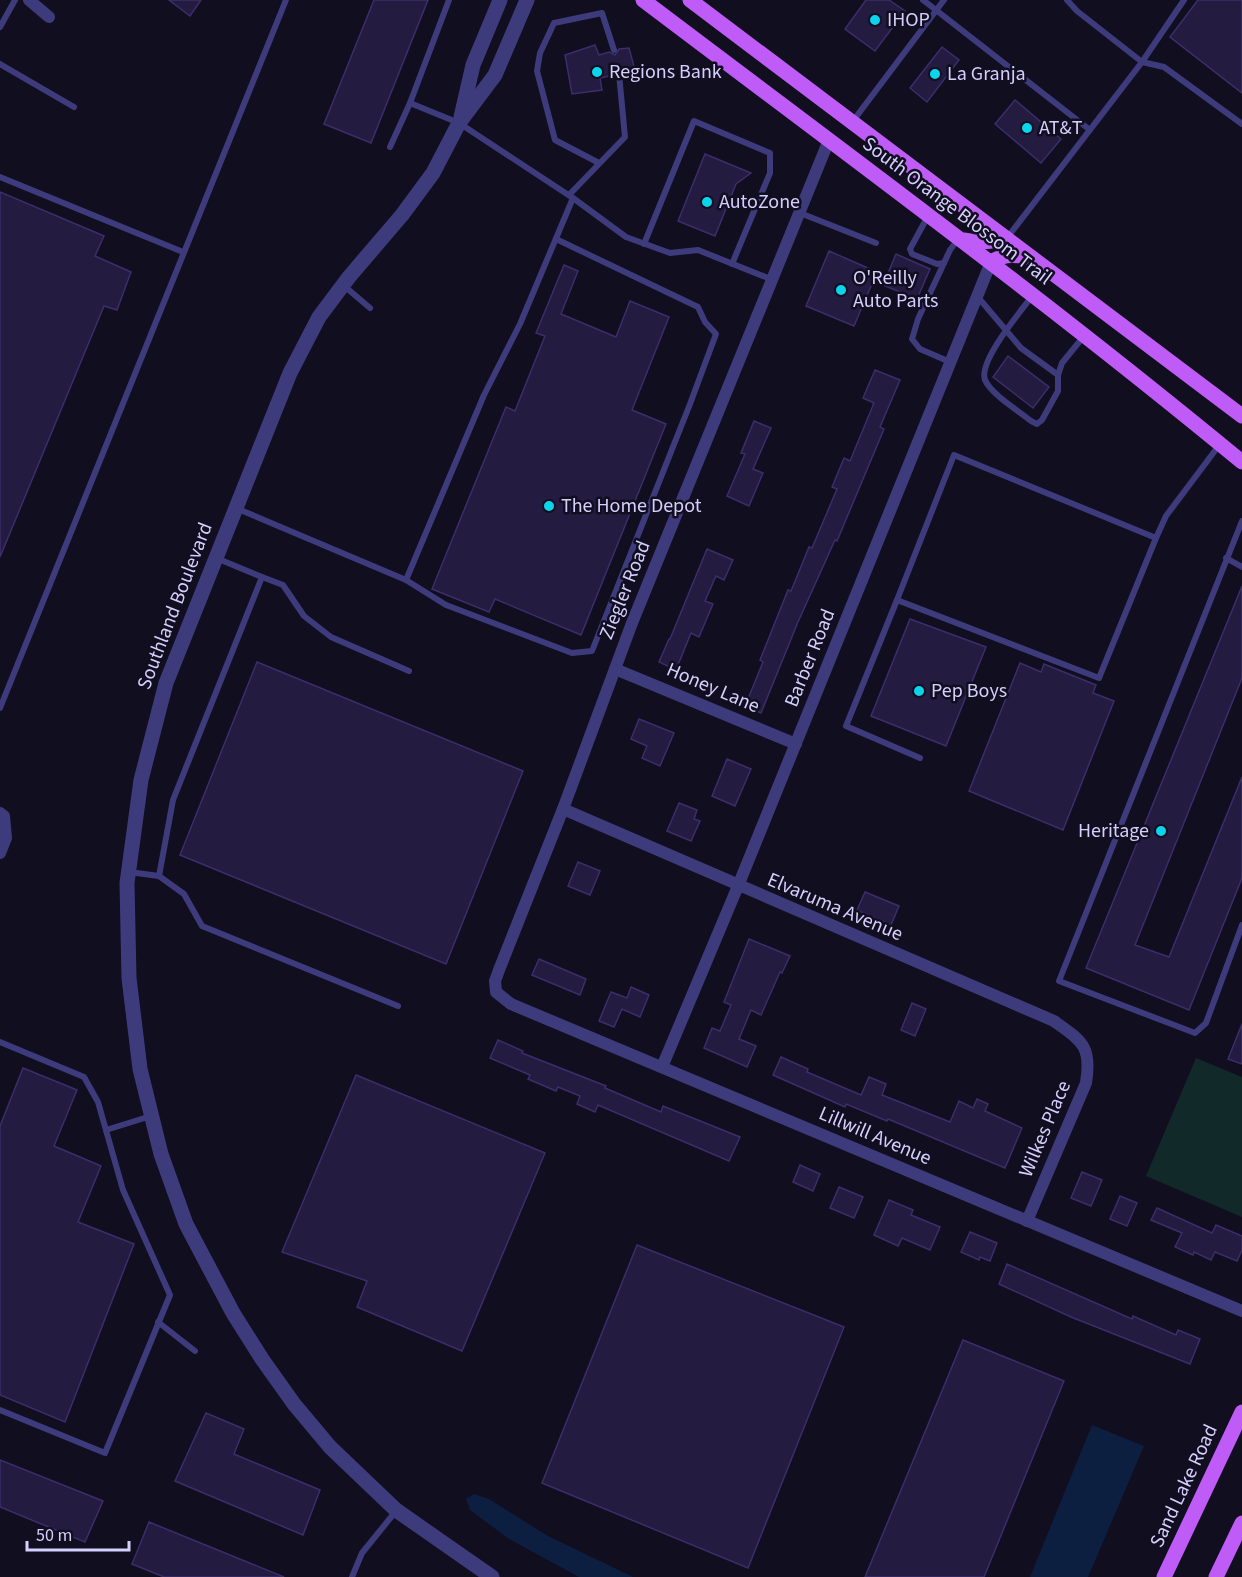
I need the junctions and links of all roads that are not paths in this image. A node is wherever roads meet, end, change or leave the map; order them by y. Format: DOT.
graph roads {
  1 [pos="15,0"];
  2 [pos="29,0"];
  3 [pos="286,0"];
  4 [pos="449,0"];
  5 [pos="500,0"];
  6 [pos="527,0"];
  7 [pos="643,0"];
  8 [pos="690,0"];
  9 [pos="923,0"];
  10 [pos="944,0"];
  11 [pos="1067,0"];
  12 [pos="1184,0"];
  13 [pos="936,10"];
  14 [pos="49,17"];
  15 [pos="0,27"];
  16 [pos="614,50"];
  17 [pos="1142,62"];
  18 [pos="0,64"];
  19 [pos="619,74"];
  20 [pos="410,103"];
  21 [pos="74,107"];
  22 [pos="852,122"];
  23 [pos="459,123"];
  24 [pos="1242,124"];
  25 [pos="1090,130"];
  26 [pos="829,140"];
  27 [pos="390,147"];
  28 [pos="599,163"];
  29 [pos="0,177"];
  30 [pos="571,197"];
  31 [pos="800,213"];
  32 [pos="928,215"];
  33 [pos="959,238"];
  34 [pos="1006,238"];
  35 [pos="556,239"];
  36 [pos="876,243"];
  37 [pos="644,244"];
  38 [pos="183,252"];
  39 [pos="1035,260"];
  40 [pos="991,262"];
  41 [pos="945,263"];
  42 [pos="732,264"];
  43 [pos="773,281"];
  44 [pos="343,285"];
  45 [pos="1033,295"];
  46 [pos="977,296"];
  47 [pos="370,308"];
  48 [pos="1006,332"];
  49 [pos="1085,335"];
  50 [pos="950,362"];
  51 [pos="1058,375"];
  52 [pos="1241,412"];
  53 [pos="1220,444"];
  54 [pos="1242,462"];
  55 [pos="236,508"];
  56 [pos="1242,521"];
  57 [pos="1156,538"];
  58 [pos="216,557"];
  59 [pos="1226,558"];
  60 [pos="1242,567"];
  61 [pos="262,577"];
  62 [pos="406,580"];
  63 [pos="897,600"];
  64 [pos="615,669"];
  65 [pos="409,671"];
  66 [pos="0,708"];
  67 [pos="796,744"];
  68 [pos="920,758"];
  69 [pos="563,809"];
  70 [pos="2,814"];
  71 [pos="0,853"];
  72 [pos="129,872"];
  73 [pos="159,876"];
  74 [pos="738,886"];
  75 [pos="1242,925"];
  76 [pos="496,992"];
  77 [pos="398,1006"];
  78 [pos="0,1042"];
  79 [pos="1086,1050"];
  80 [pos="662,1067"];
  81 [pos="152,1116"];
  82 [pos="106,1130"];
  83 [pos="1028,1221"];
  84 [pos="1242,1311"];
  85 [pos="158,1322"];
  86 [pos="195,1351"];
  87 [pos="0,1410"];
  88 [pos="1242,1412"];
  89 [pos="396,1510"];
  90 [pos="1242,1522"];
  91 [pos="352,1577"];
  92 [pos="492,1577"];
  93 [pos="1164,1577"];
  94 [pos="1216,1577"];
  1 -- 15 [label="lane"];
  2 -- 14 [label="street"];
  3 -- 38 [label="lane"];
  4 -- 20 [label="lane"];
  5 -- 23 [label="street, Southland Boulevard"];
  6 -- 23 [label="street, Southland Boulevard"];
  7 -- 26 [label="main road, South Orange Blossom Trail"];
  8 -- 22 [label="main road, South Orange Blossom Trail"];
  9 -- 13 [label="lane"];
  10 -- 13 [label="lane"];
  11 -- 17 [label="lane"];
  12 -- 17 [label="lane"];
  13 -- 22 [label="lane"];
  13 -- 25 [label="lane"];
  16 -- 28 [label="lane"];
  17 -- 24 [label="lane"];
  17 -- 25 [label="lane"];
  18 -- 21 [label="lane"];
  19 -- 28 [label="lane"];
  20 -- 23 [label="lane"];
  20 -- 27 [label="lane"];
  22 -- 34 [label="main road, South Orange Blossom Trail"];
  23 -- 30 [label="lane"];
  23 -- 44 [label="street, Southland Boulevard"];
  25 -- 34 [label="lane"];
  26 -- 31 [label="street, Ziegler Road"];
  26 -- 32 [label="main road, South Orange Blossom Trail"];
  28 -- 30 [label="lane"];
  29 -- 38 [label="lane"];
  30 -- 35 [label="lane"];
  30 -- 37 [label="lane"];
  31 -- 36 [label="lane"];
  31 -- 43 [label="street, Ziegler Road"];
  32 -- 33 [label="main road, South Orange Blossom Trail"];
  32 -- 41 [label="lane"];
  33 -- 34 [label="main road"];
  33 -- 40 [label="main road, South Orange Blossom Trail"];
  33 -- 41 [label="lane"];
  34 -- 39 [label="main road, South Orange Blossom Trail"];
  35 -- 62 [label="lane"];
  35 -- 62 [label="lane"];
  37 -- 42 [label="lane"];
  37 -- 42 [label="lane"];
  38 -- 66 [label="lane"];
  39 -- 40 [label="main road"];
  39 -- 52 [label="main road, South Orange Blossom Trail"];
  40 -- 45 [label="main road, South Orange Blossom Trail"];
  40 -- 46 [label="street, Barber Road"];
  41 -- 50 [label="lane"];
  42 -- 43 [label="lane"];
  43 -- 64 [label="street, Ziegler Road"];
  44 -- 47 [label="lane"];
  44 -- 55 [label="street, Southland Boulevard"];
  45 -- 48 [label="lane"];
  45 -- 49 [label="main road, South Orange Blossom Trail"];
  46 -- 48 [label="lane"];
  46 -- 50 [label="street, Barber Road"];
  48 -- 51 [label="lane"];
  48 -- 51 [label="lane"];
  49 -- 51 [label="lane"];
  49 -- 53 [label="main road, South Orange Blossom Trail"];
  50 -- 67 [label="street, Barber Road"];
  53 -- 54 [label="main road, South Orange Blossom Trail"];
  53 -- 57 [label="lane"];
  55 -- 58 [label="street, Southland Boulevard"];
  55 -- 62 [label="lane"];
  56 -- 59 [label="lane"];
  57 -- 63 [label="lane"];
  57 -- 63 [label="lane"];
  58 -- 61 [label="lane"];
  58 -- 72 [label="street, Southland Boulevard"];
  59 -- 60 [label="lane"];
  59 -- 75 [label="lane"];
  61 -- 65 [label="lane"];
  61 -- 73 [label="lane"];
  63 -- 68 [label="lane"];
  64 -- 67 [label="street, Honey Lane"];
  64 -- 69 [label="street, Ziegler Road"];
  67 -- 74 [label="street, Barber Road"];
  69 -- 74 [label="street, Elvaruma Avenue"];
  69 -- 76 [label="street, Ziegler Road"];
  70 -- 71 [label="street"];
  72 -- 73 [label="lane"];
  72 -- 81 [label="street, Southland Boulevard"];
  73 -- 77 [label="lane"];
  74 -- 79 [label="street, Elvaruma Avenue"];
  74 -- 80 [label="street, Barber Road"];
  76 -- 80 [label="street, Lillwill Avenue"];
  78 -- 82 [label="lane"];
  79 -- 83 [label="street, Wilkes Place"];
  80 -- 83 [label="street, Lillwill Avenue"];
  81 -- 82 [label="lane"];
  81 -- 89 [label="street, Southland Boulevard"];
  82 -- 85 [label="lane"];
  83 -- 84 [label="street, Lillwill Avenue"];
  85 -- 86 [label="lane"];
  85 -- 87 [label="lane"];
  88 -- 93 [label="main road, Sand Lake Road"];
  89 -- 91 [label="lane"];
  89 -- 92 [label="street, Southland Boulevard"];
  90 -- 94 [label="main road"];
}
